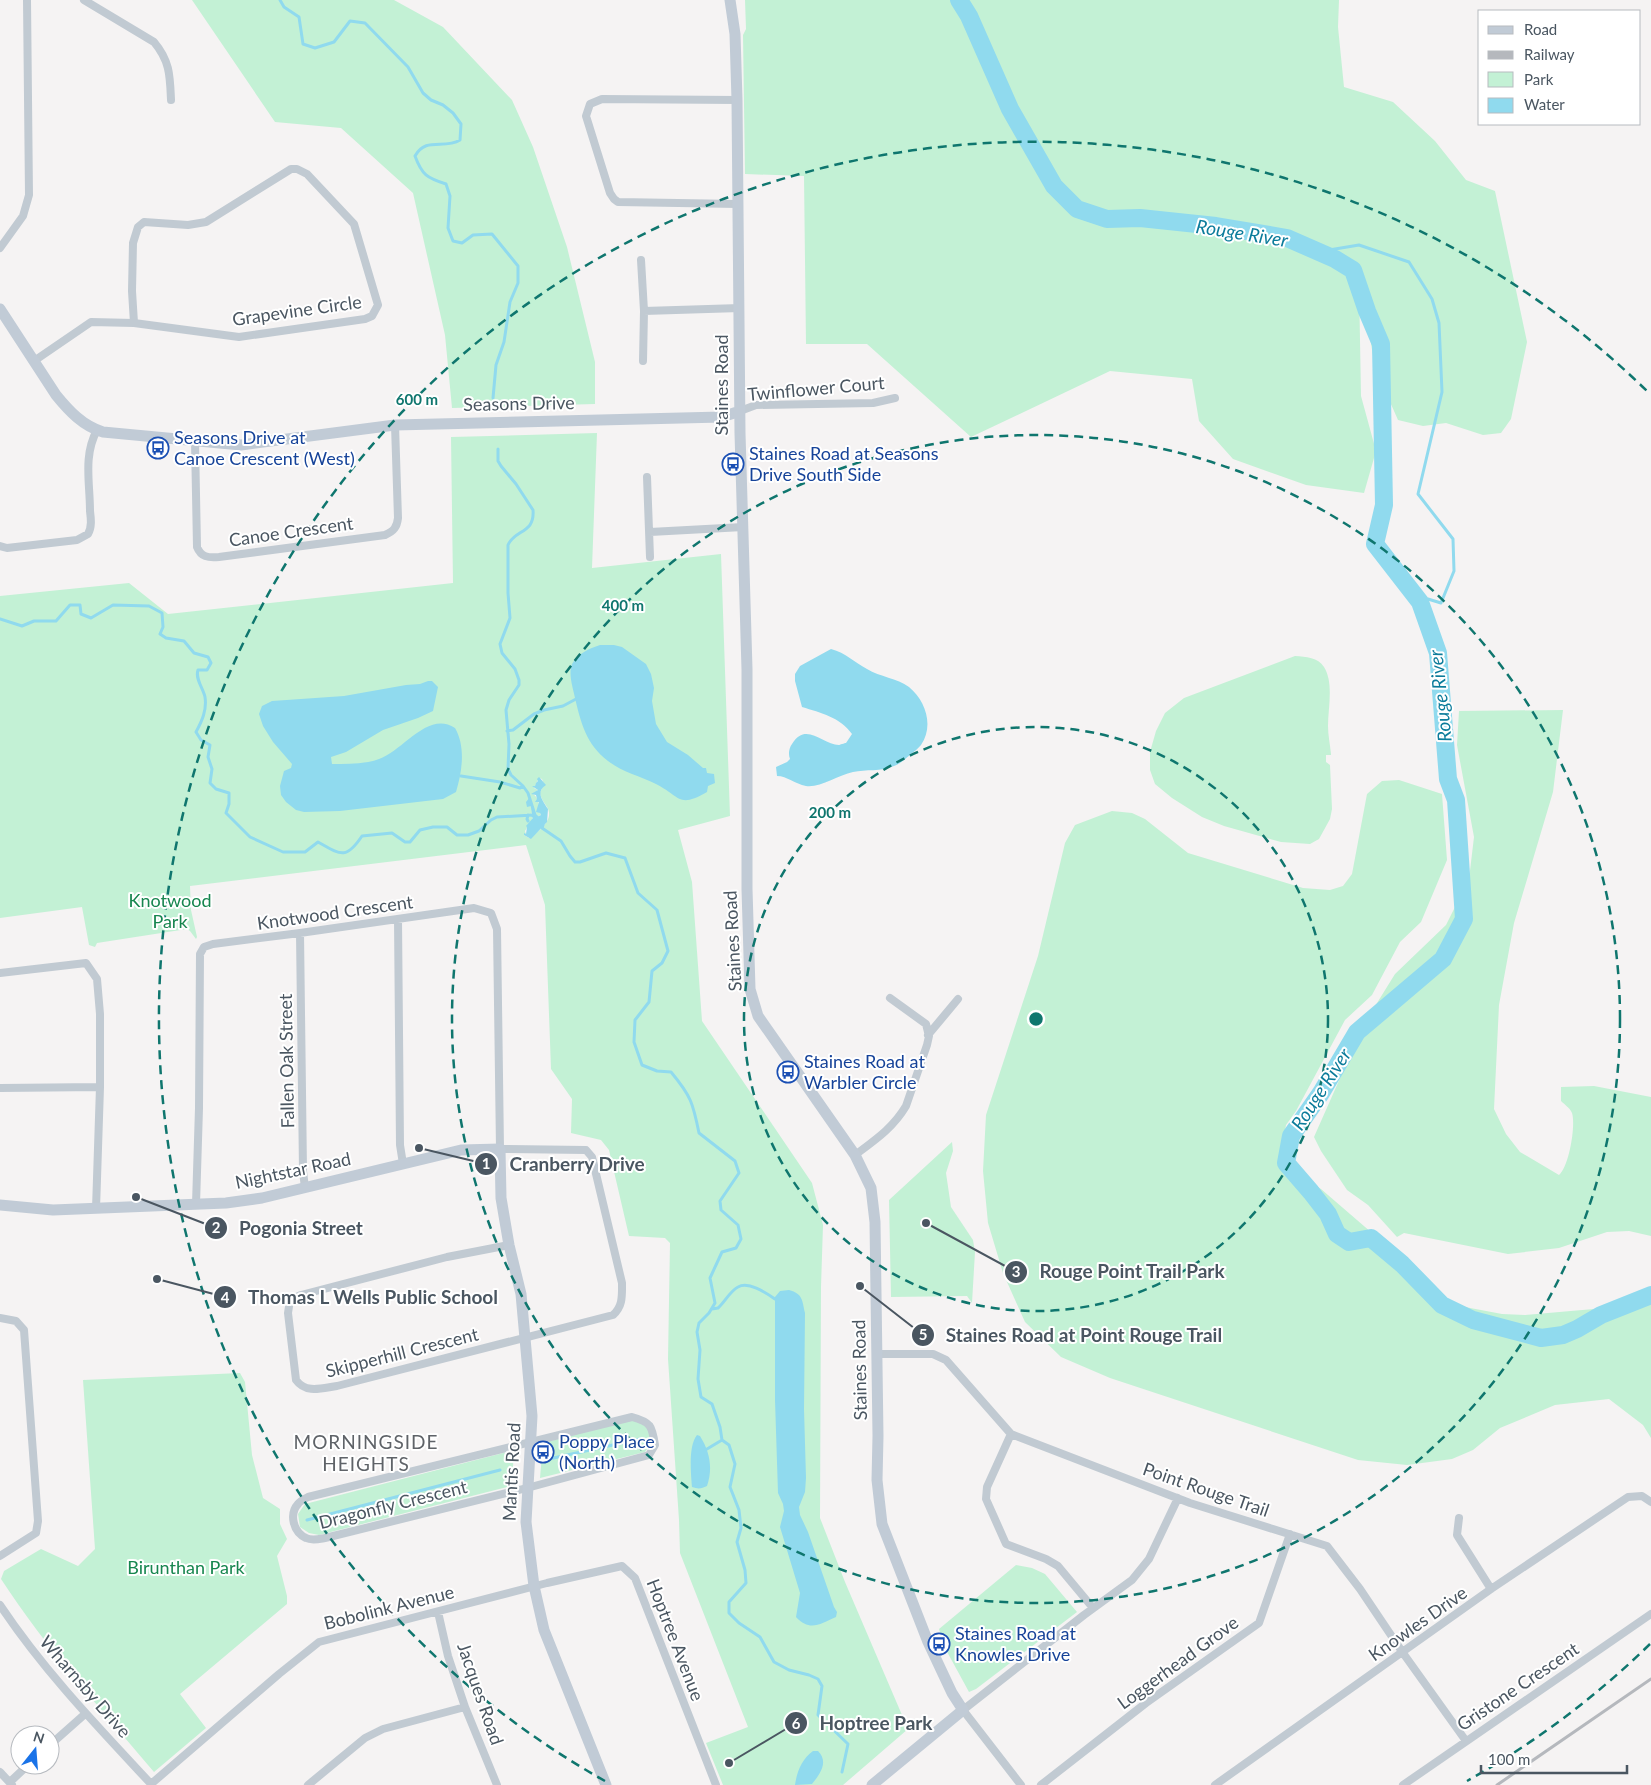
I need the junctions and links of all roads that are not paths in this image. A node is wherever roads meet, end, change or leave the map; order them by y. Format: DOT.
graph roads {
  1 [pos="27,0"];
  2 [pos="84,0"];
  3 [pos="730,0"];
  4 [pos="171,100"];
  5 [pos="737,100"];
  6 [pos="738,204"];
  7 [pos="0,248"];
  8 [pos="641,260"];
  9 [pos="740,308"];
  10 [pos="0,309"];
  11 [pos="644,311"];
  12 [pos="134,324"];
  13 [pos="34,361"];
  14 [pos="644,361"];
  15 [pos="895,398"];
  16 [pos="740,410"];
  17 [pos="395,425"];
  18 [pos="97,430"];
  19 [pos="195,440"];
  20 [pos="647,477"];
  21 [pos="742,527"];
  22 [pos="650,532"];
  23 [pos="0,546"];
  24 [pos="650,557"];
  25 [pos="398,920"];
  26 [pos="300,933"];
  27 [pos="0,973"];
  28 [pos="890,998"];
  29 [pos="958,999"];
  30 [pos="928,1035"];
  31 [pos="100,1087"];
  32 [pos="0,1088"];
  33 [pos="500,1149"];
  34 [pos="855,1155"];
  35 [pos="403,1164"];
  36 [pos="305,1188"];
  37 [pos="196,1204"];
  38 [pos="0,1205"];
  39 [pos="96,1208"];
  40 [pos="509,1245"];
  41 [pos="0,1318"];
  42 [pos="526,1338"];
  43 [pos="876,1354"];
  44 [pos="1012,1434"];
  45 [pos="530,1442"];
  46 [pos="527,1488"];
  47 [pos="1178,1498"];
  48 [pos="1651,1502"];
  49 [pos="1459,1518"];
  50 [pos="1290,1534"];
  51 [pos="0,1556"];
  52 [pos="534,1586"];
  53 [pos="1491,1589"];
  54 [pos="0,1605"];
  55 [pos="1093,1608"];
  56 [pos="438,1612"];
  57 [pos="1651,1614"];
  58 [pos="1403,1653"];
  59 [pos="465,1707"];
  60 [pos="963,1710"];
  61 [pos="85,1714"];
  62 [pos="60,1736"];
  63 [pos="1466,1741"];
  64 [pos="0,1772"];
  65 [pos="11,1784"];
  66 [pos="151,1784"];
  67 [pos="308,1785"];
  68 [pos="497,1785"];
  69 [pos="606,1785"];
  70 [pos="716,1785"];
  71 [pos="872,1785"];
  72 [pos="1021,1785"];
  73 [pos="1041,1785"];
  74 [pos="1215,1785"];
  75 [pos="1403,1785"];
  1 -- 7 [label="street"];
  2 -- 4 [label="street"];
  3 -- 5 [label="street, Staines Road"];
  5 -- 6 [label="street, Staines Road"];
  5 -- 6 [label="street"];
  6 -- 9 [label="street, Staines Road"];
  8 -- 11 [label="street"];
  9 -- 11 [label="street"];
  9 -- 16 [label="street, Staines Road"];
  10 -- 13 [label="street, Seasons Drive"];
  11 -- 14 [label="street"];
  12 -- 12 [label="street, Grapevine Circle"];
  12 -- 13 [label="street, Grapevine Circle"];
  13 -- 18 [label="street, Seasons Drive"];
  15 -- 16 [label="street, Twinflower Court"];
  16 -- 17 [label="street, Seasons Drive"];
  16 -- 21 [label="street, Staines Road"];
  17 -- 19 [label="street, Seasons Drive"];
  17 -- 19 [label="street, Canoe Crescent"];
  18 -- 19 [label="street, Seasons Drive"];
  18 -- 23 [label="street"];
  20 -- 22 [label="street"];
  21 -- 22 [label="street"];
  21 -- 34 [label="street, Staines Road"];
  22 -- 24 [label="street"];
  25 -- 26 [label="street, Knotwood Crescent"];
  25 -- 33 [label="street, Knotwood Crescent"];
  25 -- 35 [label="street"];
  26 -- 36 [label="street, Fallen Oak Street"];
  26 -- 37 [label="street, Knotwood Crescent"];
  27 -- 31 [label="street"];
  28 -- 30 [label="street"];
  29 -- 30 [label="street"];
  30 -- 34 [label="street"];
  31 -- 32 [label="street"];
  31 -- 39 [label="street"];
  33 -- 35 [label="street, Nightstar Road"];
  33 -- 40 [label="street, Mantis Road"];
  33 -- 42 [label="street"];
  34 -- 43 [label="street, Staines Road"];
  35 -- 36 [label="street, Nightstar Road"];
  36 -- 37 [label="street, Nightstar Road"];
  37 -- 39 [label="street, Nightstar Road"];
  38 -- 39 [label="street, Nightstar Road"];
  40 -- 42 [label="street, Mantis Road"];
  40 -- 42 [label="street, Skipperhill Crescent"];
  41 -- 51 [label="street"];
  42 -- 45 [label="street, Mantis Road"];
  43 -- 44 [label="street, Point Rouge Trail"];
  43 -- 60 [label="street, Staines Road"];
  44 -- 47 [label="street, Point Rouge Trail"];
  44 -- 55 [label="street"];
  45 -- 46 [label="street, Mantis Road"];
  45 -- 46 [label="street, Dragonfly Crescent"];
  45 -- 46 [label="street, Dragonfly Crescent"];
  46 -- 52 [label="street, Mantis Road"];
  47 -- 50 [label="street, Point Rouge Trail"];
  47 -- 55 [label="street"];
  48 -- 53 [label="street, Knowles Drive"];
  49 -- 53 [label="street"];
  50 -- 58 [label="street, Point Rouge Trail"];
  50 -- 73 [label="street, Loggerhead Grove"];
  52 -- 56 [label="street, Bobolink Avenue"];
  52 -- 69 [label="street, Mantis Road"];
  52 -- 70 [label="street, Hoptree Avenue"];
  53 -- 58 [label="street, Knowles Drive"];
  54 -- 61 [label="street, Wharnsby Drive"];
  55 -- 60 [label="street"];
  56 -- 59 [label="street, Jacques Road"];
  56 -- 66 [label="street, Bobolink Avenue"];
  57 -- 63 [label="street, Gristone Crescent"];
  58 -- 63 [label="street, Point Rouge Trail"];
  58 -- 74 [label="street, Knowles Drive"];
  59 -- 67 [label="street"];
  59 -- 68 [label="street, Jacques Road"];
  60 -- 71 [label="street"];
  60 -- 72 [label="street"];
  61 -- 62 [label="street"];
  61 -- 66 [label="street, Wharnsby Drive"];
  63 -- 75 [label="street, Gristone Crescent"];
  64 -- 65 [label="street"];
}
